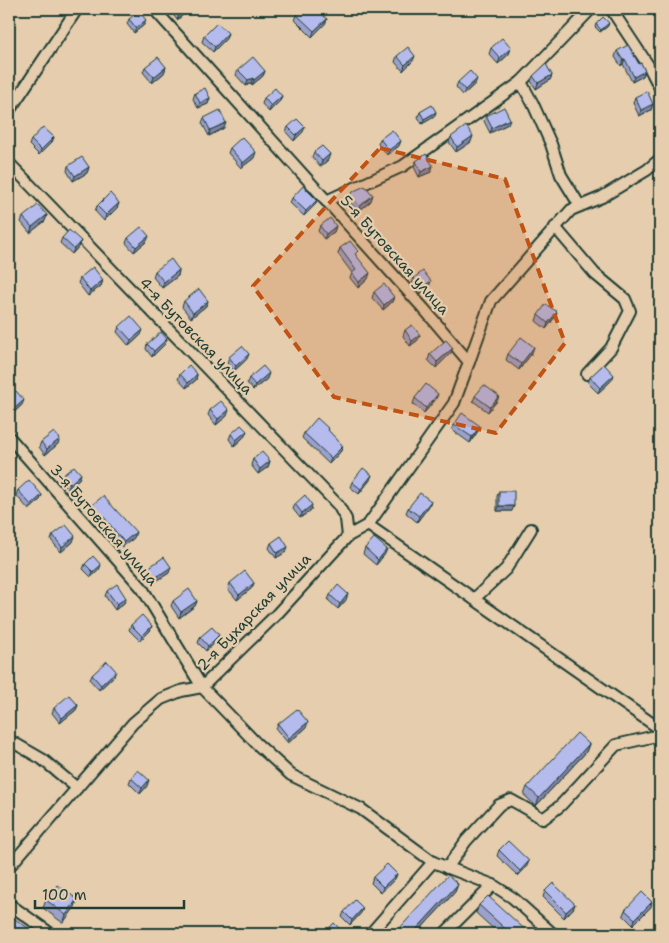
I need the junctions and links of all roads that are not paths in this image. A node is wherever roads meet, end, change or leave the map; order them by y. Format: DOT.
graph roads {
  1 [pos="78,9"];
  2 [pos="154,9"];
  3 [pos="611,9"];
  4 [pos="588,10"];
  5 [pos="522,82"];
  6 [pos="660,88"];
  7 [pos="9,110"];
  8 [pos="660,160"];
  9 [pos="9,163"];
  10 [pos="326,201"];
  11 [pos="580,206"];
  12 [pos="555,227"];
  13 [pos="469,362"];
  14 [pos="587,374"];
  15 [pos="9,438"];
  16 [pos="368,526"];
  17 [pos="531,529"];
  18 [pos="348,536"];
  19 [pos="474,599"];
  20 [pos="202,687"];
  21 [pos="660,729"];
  22 [pos="660,735"];
  23 [pos="9,740"];
  24 [pos="77,788"];
  25 [pos="14,855"];
  26 [pos="433,862"];
  27 [pos="9,867"];
  28 [pos="447,868"];
  29 [pos="493,885"];
  30 [pos="9,904"];
  31 [pos="660,930"];
  32 [pos="49,934"];
  33 [pos="370,934"];
  34 [pos="444,934"];
  35 [pos="553,934"];
  36 [pos="657,934"];
  1 -- 7 [label="street"];
  2 -- 10 [label="street, 5-я Бутовская улица"];
  3 -- 6 [label="street"];
  4 -- 5 [label="street"];
  5 -- 10 [label="street"];
  5 -- 11 [label="street"];
  8 -- 11 [label="street"];
  9 -- 18 [label="street, 4-я Бутовская улица"];
  10 -- 13 [label="street, 5-я Бутовская улица"];
  11 -- 12 [label="street"];
  12 -- 13 [label="street"];
  12 -- 14 [label="street"];
  13 -- 16 [label="street"];
  15 -- 20 [label="street, 3-я Бутовская улица"];
  16 -- 18 [label="street"];
  16 -- 19 [label="street"];
  17 -- 19 [label="street"];
  18 -- 20 [label="street, 2-я Бухарская улица"];
  19 -- 21 [label="street"];
  20 -- 24 [label="street, 2-я Бухарская улица"];
  20 -- 26 [label="street, 3-я Бутовская улица"];
  22 -- 28 [label="street"];
  23 -- 24 [label="street"];
  24 -- 25 [label="street, 2-я Бухарская улица"];
  25 -- 27 [label="street, 2-я Бухарская улица"];
  26 -- 28 [label="street, 3-я Бутовская улица"];
  26 -- 33 [label="street"];
  28 -- 29 [label="street, 3-я Бутовская улица"];
  29 -- 34 [label="street"];
  29 -- 35 [label="street, 3-я Бутовская улица"];
  30 -- 32 [label="street"];
  31 -- 36 [label="street"];
}
